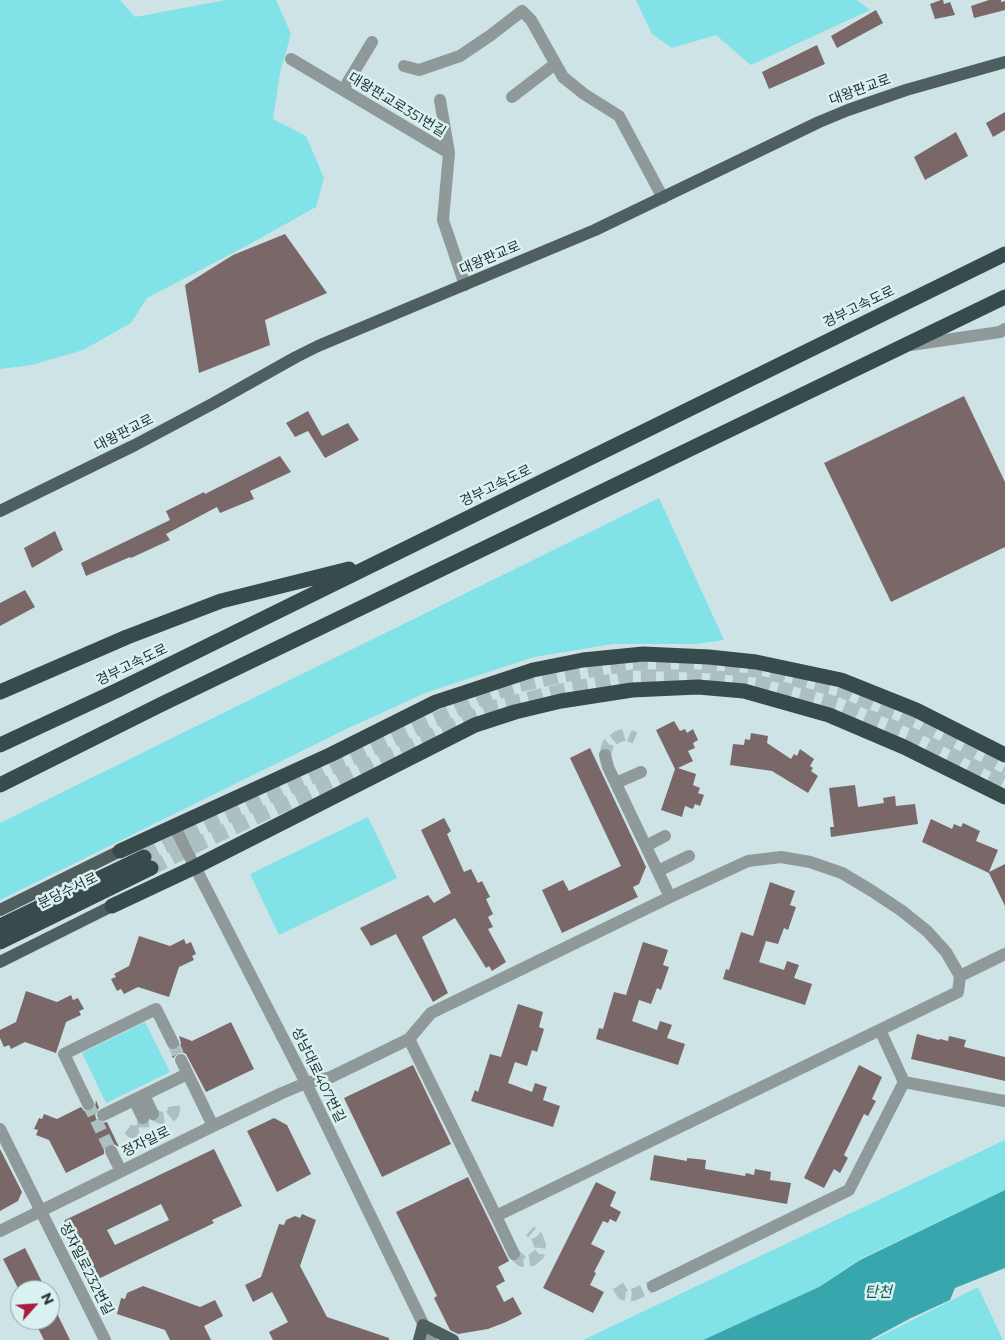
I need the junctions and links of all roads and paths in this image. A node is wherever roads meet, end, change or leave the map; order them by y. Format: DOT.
graph roads {
  1 [pos="372,42"];
  2 [pos="291,59"];
  3 [pos="1005,62"];
  4 [pos="556,64"];
  5 [pos="404,66"];
  6 [pos="342,90"];
  7 [pos="512,97"];
  8 [pos="440,100"];
  9 [pos="449,153"];
  10 [pos="663,198"];
  11 [pos="1005,254"];
  12 [pos="465,285"];
  13 [pos="1005,297"];
  14 [pos="1005,329"];
  15 [pos="902,347"];
  16 [pos="0,512"];
  17 [pos="380,561"];
  18 [pos="0,692"];
  19 [pos="0,745"];
  20 [pos="605,755"];
  21 [pos="1005,756"];
  22 [pos="641,772"];
  23 [pos="616,783"];
  24 [pos="0,784"];
  25 [pos="1005,797"];
  26 [pos="174,826"];
  27 [pos="666,836"];
  28 [pos="646,846"];
  29 [pos="120,851"];
  30 [pos="689,856"];
  31 [pos="195,867"];
  32 [pos="658,871"];
  33 [pos="670,897"];
  34 [pos="112,906"];
  35 [pos="0,910"];
  36 [pos="0,926"];
  37 [pos="0,942"];
  38 [pos="1005,954"];
  39 [pos="0,962"];
  40 [pos="960,976"];
  41 [pos="880,1030"];
  42 [pos="409,1039"];
  43 [pos="172,1043"];
  44 [pos="181,1060"];
  45 [pos="187,1074"];
  46 [pos="904,1082"];
  47 [pos="306,1083"];
  48 [pos="139,1097"];
  49 [pos="1005,1101"];
  50 [pos="88,1104"];
  51 [pos="103,1115"];
  52 [pos="148,1116"];
  53 [pos="213,1126"];
  54 [pos="0,1129"];
  55 [pos="111,1151"];
  56 [pos="121,1171"];
  57 [pos="40,1211"];
  58 [pos="496,1216"];
  59 [pos="0,1231"];
  60 [pos="514,1254"];
  61 [pos="653,1286"];
  62 [pos="423,1325"];
  63 [pos="105,1340"];
  64 [pos="419,1340"];
  65 [pos="431,1340"];
  66 [pos="453,1340"];
  1 -- 6 [label="street"];
  2 -- 6 [label="street, 대왕판교로351번길"];
  3 -- 10 [label="main road, 대왕판교로"];
  4 -- 5 [label="street"];
  4 -- 7 [label="street"];
  4 -- 10 [label="street"];
  6 -- 9 [label="street, 대왕판교로351번길"];
  8 -- 9 [label="street"];
  9 -- 12 [label="street, 대왕판교로351번길"];
  10 -- 12 [label="main road, 대왕판교로"];
  11 -- 17 [label="highway, 경부고속도로"];
  12 -- 16 [label="main road, 대왕판교로"];
  13 -- 15 [label="highway"];
  14 -- 15 [label="street"];
  15 -- 24 [label="highway"];
  17 -- 18 [label="highway"];
  17 -- 19 [label="highway, 경부고속도로"];
  20 -- 23 [label="street"];
  21 -- 26 [label="highway"];
  22 -- 23 [label="street"];
  23 -- 28 [label="street"];
  25 -- 31 [label="highway"];
  26 -- 29 [label="highway"];
  26 -- 31 [label="street, 성남대로407번길"];
  27 -- 28 [label="street"];
  28 -- 32 [label="street"];
  29 -- 35 [label="main road"];
  30 -- 32 [label="street"];
  31 -- 34 [label="highway"];
  31 -- 47 [label="street, 성남대로407번길"];
  32 -- 33 [label="street"];
  33 -- 40 [label="street"];
  33 -- 42 [label="street"];
  34 -- 39 [label="main road"];
  36 -- 37 [label="highway, 분당수서로"];
  38 -- 40 [label="street"];
  40 -- 41 [label="street"];
  41 -- 46 [label="street"];
  41 -- 58 [label="street"];
  42 -- 47 [label="street, 정자일로"];
  42 -- 58 [label="street"];
  43 -- 50 [label="street"];
  44 -- 45 [label="street"];
  45 -- 48 [label="street"];
  45 -- 53 [label="street"];
  46 -- 49 [label="street"];
  46 -- 61 [label="street"];
  47 -- 53 [label="street, 정자일로"];
  47 -- 62 [label="street, 성남대로407번길"];
  48 -- 51 [label="street"];
  48 -- 52 [label="street"];
  53 -- 56 [label="street, 정자일로"];
  54 -- 57 [label="street, 정자일로232번길"];
  55 -- 56 [label="street"];
  56 -- 57 [label="street, 정자일로"];
  57 -- 59 [label="street, 정자일로"];
  57 -- 63 [label="street, 정자일로232번길"];
  58 -- 60 [label="street"];
  62 -- 64 [label="main road"];
  62 -- 65 [label="street, 성남대로407번길"];
  62 -- 66 [label="main road"];
}
